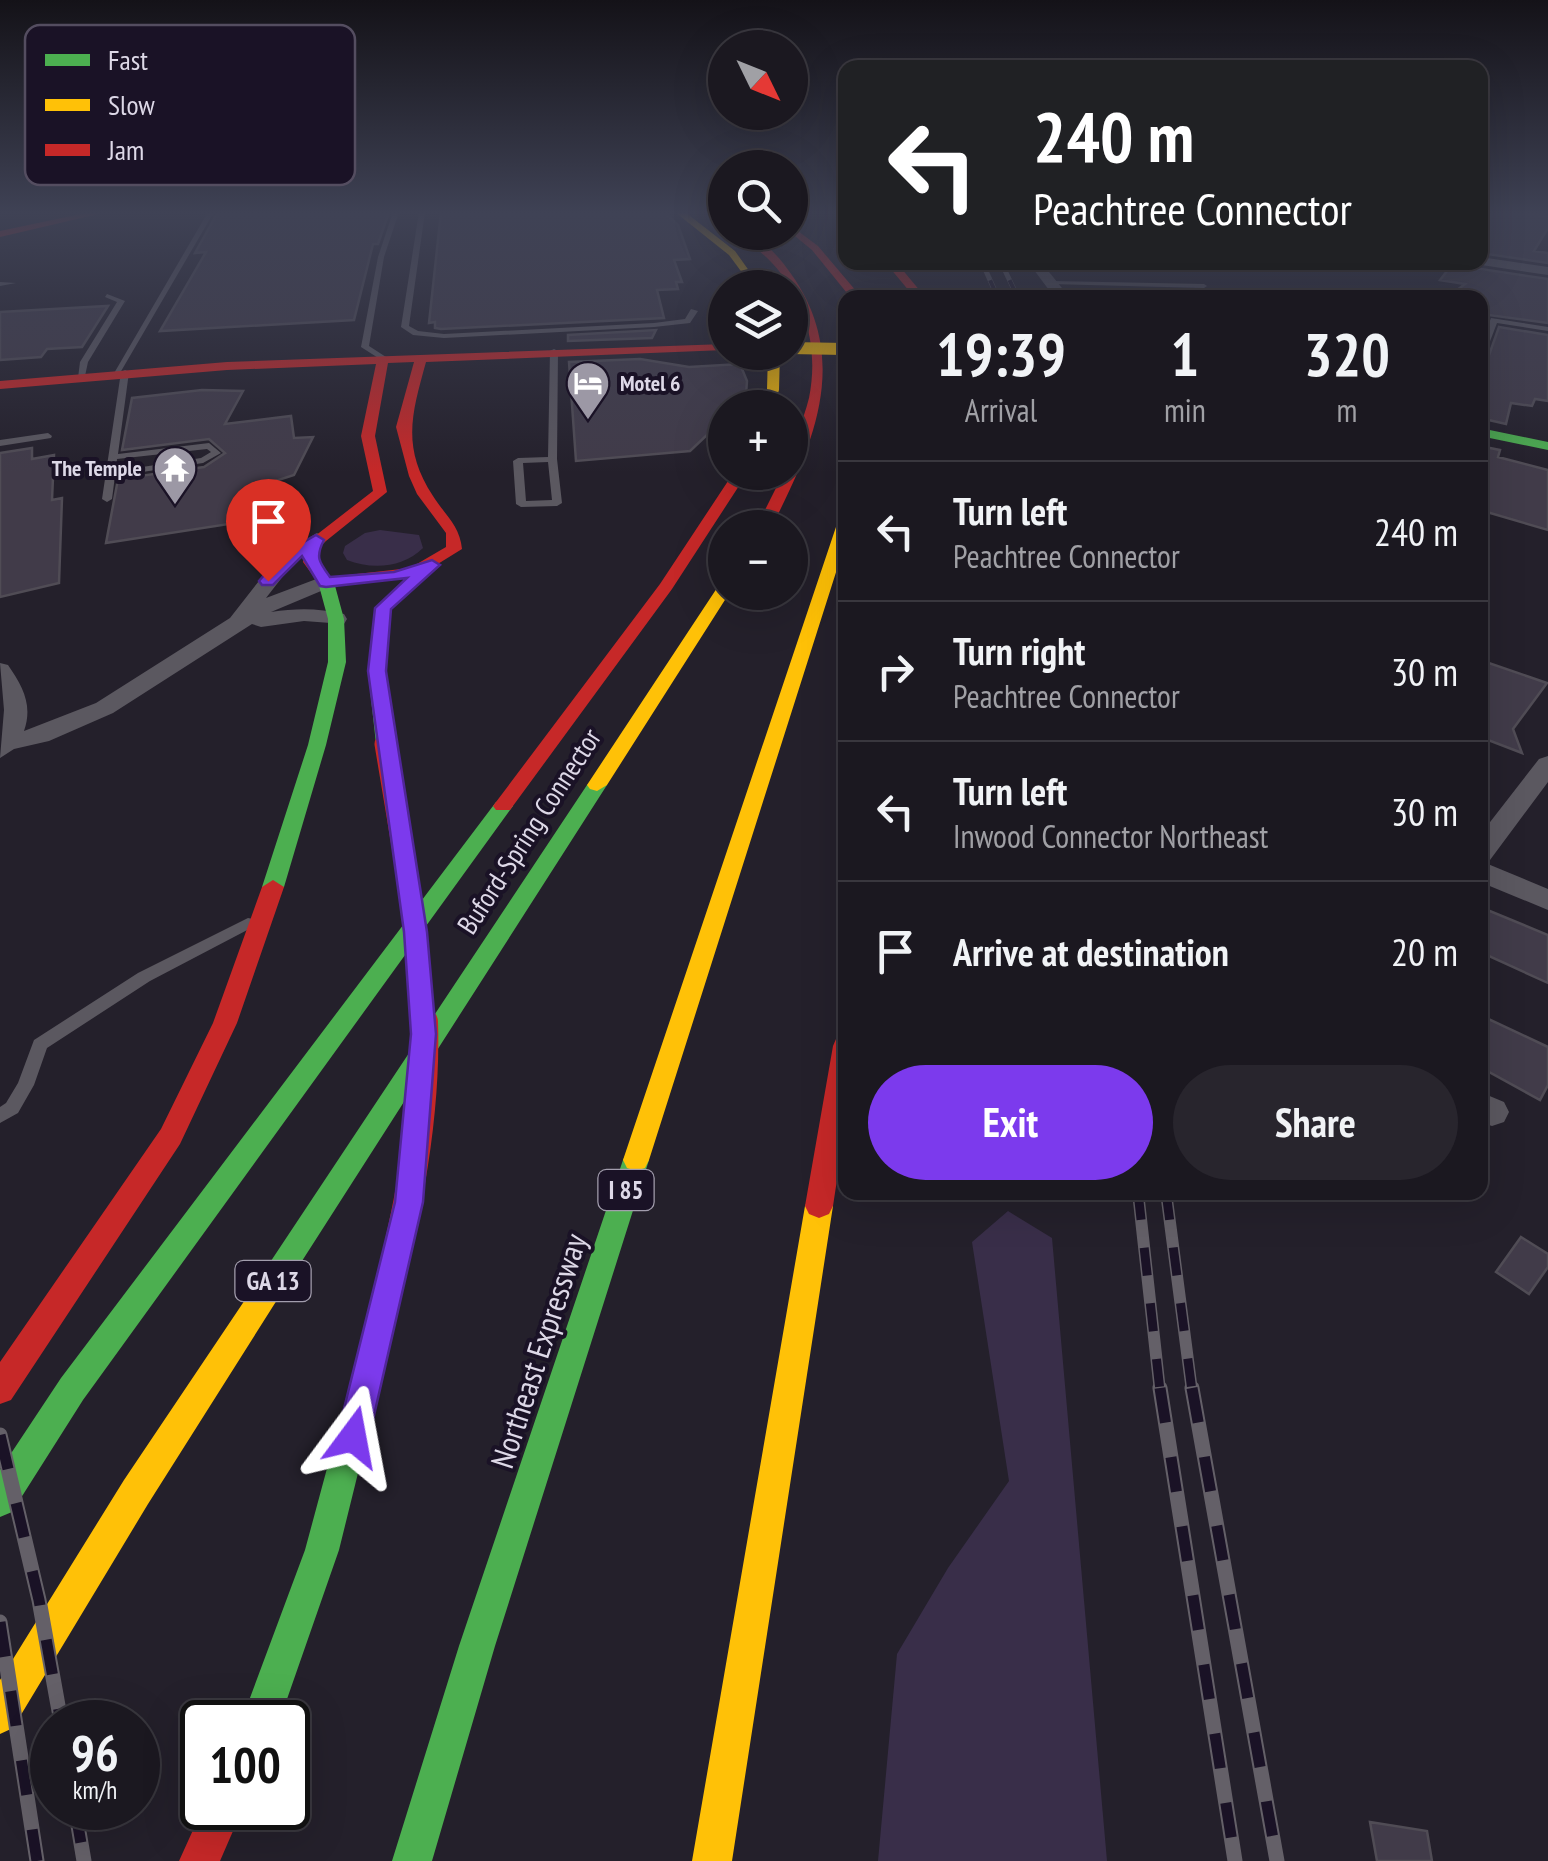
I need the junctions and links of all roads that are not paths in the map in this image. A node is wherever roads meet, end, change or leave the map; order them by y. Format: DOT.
graph roads {
  1 [pos="116,299"];
  2 [pos="162,299"];
  3 [pos="374,299"];
  4 [pos="409,299"];
  5 [pos="802,299"];
  6 [pos="694,311"];
  7 [pos="1548,329"];
  8 [pos="1488,336"];
  9 [pos="560,343"];
  10 [pos="708,348"];
  11 [pos="808,348"];
  12 [pos="838,349"];
  13 [pos="420,358"];
  14 [pos="383,359"];
  15 [pos="121,372"];
  16 [pos="81,376"];
  17 [pos="0,385"];
  18 [pos="1488,434"];
  19 [pos="48,436"];
  20 [pos="0,443"];
  21 [pos="1548,446"];
  22 [pos="113,457"];
  23 [pos="552,458"];
  24 [pos="111,474"];
  25 [pos="729,490"];
  26 [pos="106,499"];
  27 [pos="772,510"];
  28 [pos="379,518"];
  29 [pos="416,518"];
  30 [pos="448,526"];
  31 [pos="323,536"];
  32 [pos="838,542"];
  33 [pos="432,565"];
  34 [pos="326,582"];
  35 [pos="711,610"];
  36 [pos="336,620"];
  37 [pos="214,642"];
  38 [pos="0,670"];
  39 [pos="3,747"];
  40 [pos="1548,764"];
  41 [pos="1488,843"];
  42 [pos="1488,874"];
  43 [pos="1548,900"];
  44 [pos="265,914"];
  45 [pos="838,1089"];
  46 [pos="0,1116"];
  47 [pos="0,1389"];
  48 [pos="0,1500"];
  49 [pos="270,1700"];
  50 [pos="0,1715"];
  51 [pos="212,1830"];
  52 [pos="199,1861"];
  53 [pos="412,1861"];
  54 [pos="712,1861"];
  1 -- 16 [label="lane"];
  2 -- 15 [label="lane"];
  3 -- 14 [label="lane"];
  4 -- 9 [label="lane"];
  5 -- 27 [label="main road"];
  6 -- 9 [label="lane"];
  7 -- 8 [label="lane"];
  9 -- 10 [label="main road"];
  9 -- 13 [label="main road"];
  9 -- 23 [label="lane"];
  11 -- 12 [label="main road, bridge"];
  13 -- 14 [label="main road"];
  13 -- 30 [label="main road"];
  14 -- 15 [label="main road"];
  14 -- 31 [label="main road"];
  15 -- 16 [label="main road"];
  15 -- 22 [label="lane"];
  16 -- 17 [label="main road"];
  18 -- 21 [label="main road"];
  19 -- 20 [label="lane"];
  22 -- 24 [label="lane"];
  22 -- 24 [label="lane"];
  23 -- 23 [label="lane"];
  24 -- 26 [label="lane"];
  25 -- 48 [label="main road, Buford-Spring Connector"];
  28 -- 31 [label="main road"];
  29 -- 30 [label="main road"];
  30 -- 33 [label="main road"];
  31 -- 34 [label="main road"];
  31 -- 37 [label="street"];
  32 -- 53 [label="main road, Northeast Expressway / I 85"];
  33 -- 34 [label="main road"];
  33 -- 49 [label="main road, bridge"];
  34 -- 36 [label="main road"];
  34 -- 37 [label="street"];
  35 -- 50 [label="main road, Buford-Spring Connector / GA 13"];
  36 -- 37 [label="street"];
  36 -- 44 [label="main road"];
  37 -- 39 [label="street"];
  38 -- 39 [label="street"];
  40 -- 41 [label="street"];
  42 -- 43 [label="street"];
  44 -- 46 [label="lane"];
  44 -- 47 [label="main road"];
  45 -- 54 [label="main road"];
  51 -- 52 [label="main road"];
}
